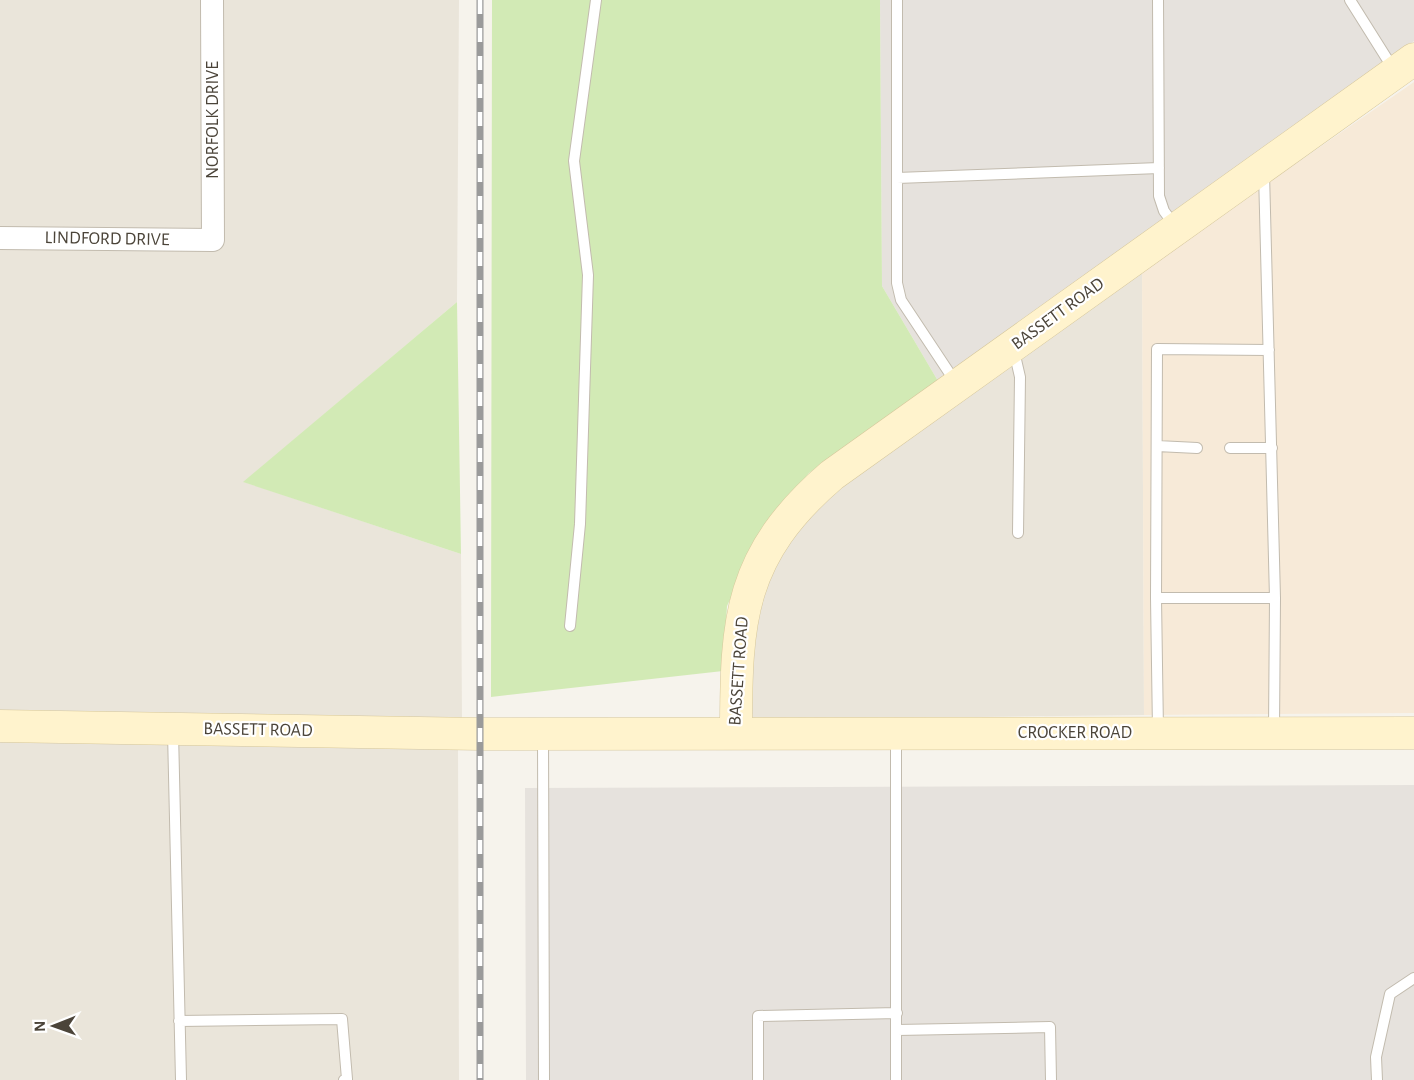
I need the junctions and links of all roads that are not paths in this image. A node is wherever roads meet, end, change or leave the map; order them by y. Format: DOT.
graph roads {
  1 [pos="212,0"];
  2 [pos="596,0"];
  3 [pos="897,0"];
  4 [pos="1158,0"];
  5 [pos="1350,0"];
  6 [pos="1405,66"];
  7 [pos="1264,166"];
  8 [pos="1159,168"];
  9 [pos="897,178"];
  10 [pos="1177,228"];
  11 [pos="0,238"];
  12 [pos="213,240"];
  13 [pos="1013,346"];
  14 [pos="1269,350"];
  15 [pos="957,385"];
  16 [pos="1157,446"];
  17 [pos="1197,448"];
  18 [pos="1230,448"];
  19 [pos="1272,448"];
  20 [pos="1018,533"];
  21 [pos="1156,598"];
  22 [pos="1275,598"];
  23 [pos="570,626"];
  24 [pos="0,726"];
  25 [pos="173,729"];
  26 [pos="736,733"];
  27 [pos="896,733"];
  28 [pos="1158,733"];
  29 [pos="1274,733"];
  30 [pos="1414,733"];
  31 [pos="543,734"];
  32 [pos="1414,978"];
  33 [pos="897,1013"];
  34 [pos="179,1021"];
  35 [pos="897,1030"];
  36 [pos="181,1080"];
  37 [pos="345,1080"];
  38 [pos="544,1080"];
  39 [pos="758,1080"];
  40 [pos="897,1080"];
  41 [pos="1051,1080"];
  42 [pos="1377,1080"];
  1 -- 12 [label="street, NORFOLK DRIVE"];
  2 -- 23 [label="lane"];
  3 -- 9 [label="lane"];
  4 -- 8 [label="lane"];
  5 -- 6 [label="lane"];
  6 -- 7 [label="main road, BASSETT ROAD"];
  7 -- 10 [label="main road, BASSETT ROAD"];
  7 -- 14 [label="lane"];
  8 -- 9 [label="lane"];
  8 -- 10 [label="lane"];
  9 -- 15 [label="lane"];
  10 -- 13 [label="main road, BASSETT ROAD"];
  11 -- 12 [label="street, LINDFORD DRIVE"];
  13 -- 15 [label="main road, BASSETT ROAD"];
  13 -- 20 [label="lane"];
  14 -- 16 [label="lane"];
  14 -- 19 [label="lane"];
  15 -- 26 [label="main road, BASSETT ROAD"];
  16 -- 17 [label="lane"];
  16 -- 21 [label="lane"];
  18 -- 19 [label="lane"];
  19 -- 22 [label="lane"];
  21 -- 22 [label="lane"];
  21 -- 28 [label="lane"];
  22 -- 29 [label="lane"];
  24 -- 25 [label="main road, BASSETT ROAD"];
  25 -- 31 [label="main road, BASSETT ROAD"];
  25 -- 34 [label="lane"];
  26 -- 27 [label="main road, CROCKER ROAD"];
  26 -- 31 [label="main road, BASSETT ROAD"];
  27 -- 28 [label="main road, CROCKER ROAD"];
  27 -- 33 [label="lane"];
  28 -- 29 [label="main road, CROCKER ROAD"];
  29 -- 30 [label="main road, CROCKER ROAD"];
  31 -- 38 [label="lane"];
  32 -- 42 [label="lane"];
  33 -- 35 [label="lane"];
  33 -- 39 [label="lane"];
  34 -- 36 [label="lane"];
  34 -- 37 [label="lane"];
  35 -- 40 [label="lane"];
  35 -- 41 [label="lane"];
}
